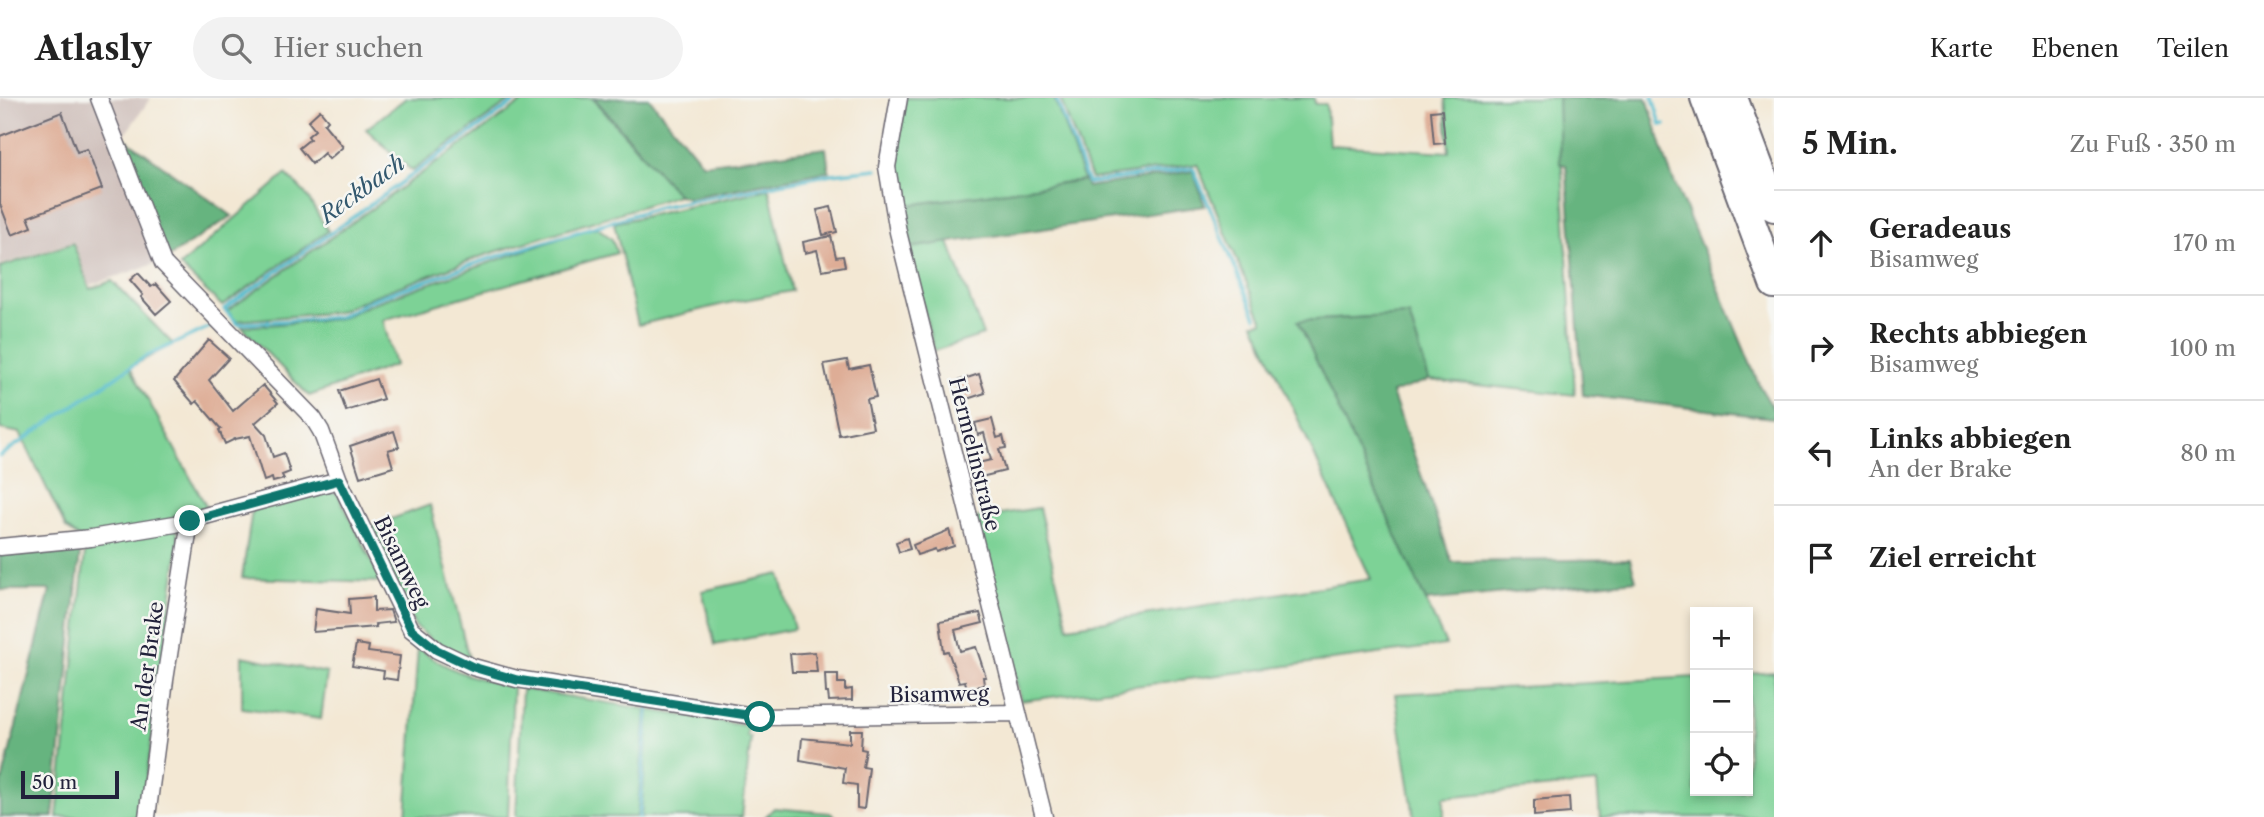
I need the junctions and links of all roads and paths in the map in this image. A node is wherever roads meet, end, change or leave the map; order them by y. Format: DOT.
graph roads {
  1 [pos="99,98"];
  2 [pos="899,98"];
  3 [pos="1705,98"];
  4 [pos="1733,98"];
  5 [pos="1774,207"];
  6 [pos="1774,284"];
  7 [pos="339,480"];
  8 [pos="190,521"];
  9 [pos="0,547"];
  10 [pos="1018,713"];
  11 [pos="147,817"];
  12 [pos="1044,817"];
  1 -- 7 [label="street, Bisamweg"];
  2 -- 10 [label="street, Hermelinstraße"];
  3 -- 6 [label="highway"];
  4 -- 5 [label="highway"];
  7 -- 8 [label="street"];
  7 -- 10 [label="street, Bisamweg"];
  8 -- 9 [label="street"];
  8 -- 11 [label="street, An der Brake"];
  10 -- 12 [label="street, Hermelinstraße"];
}
